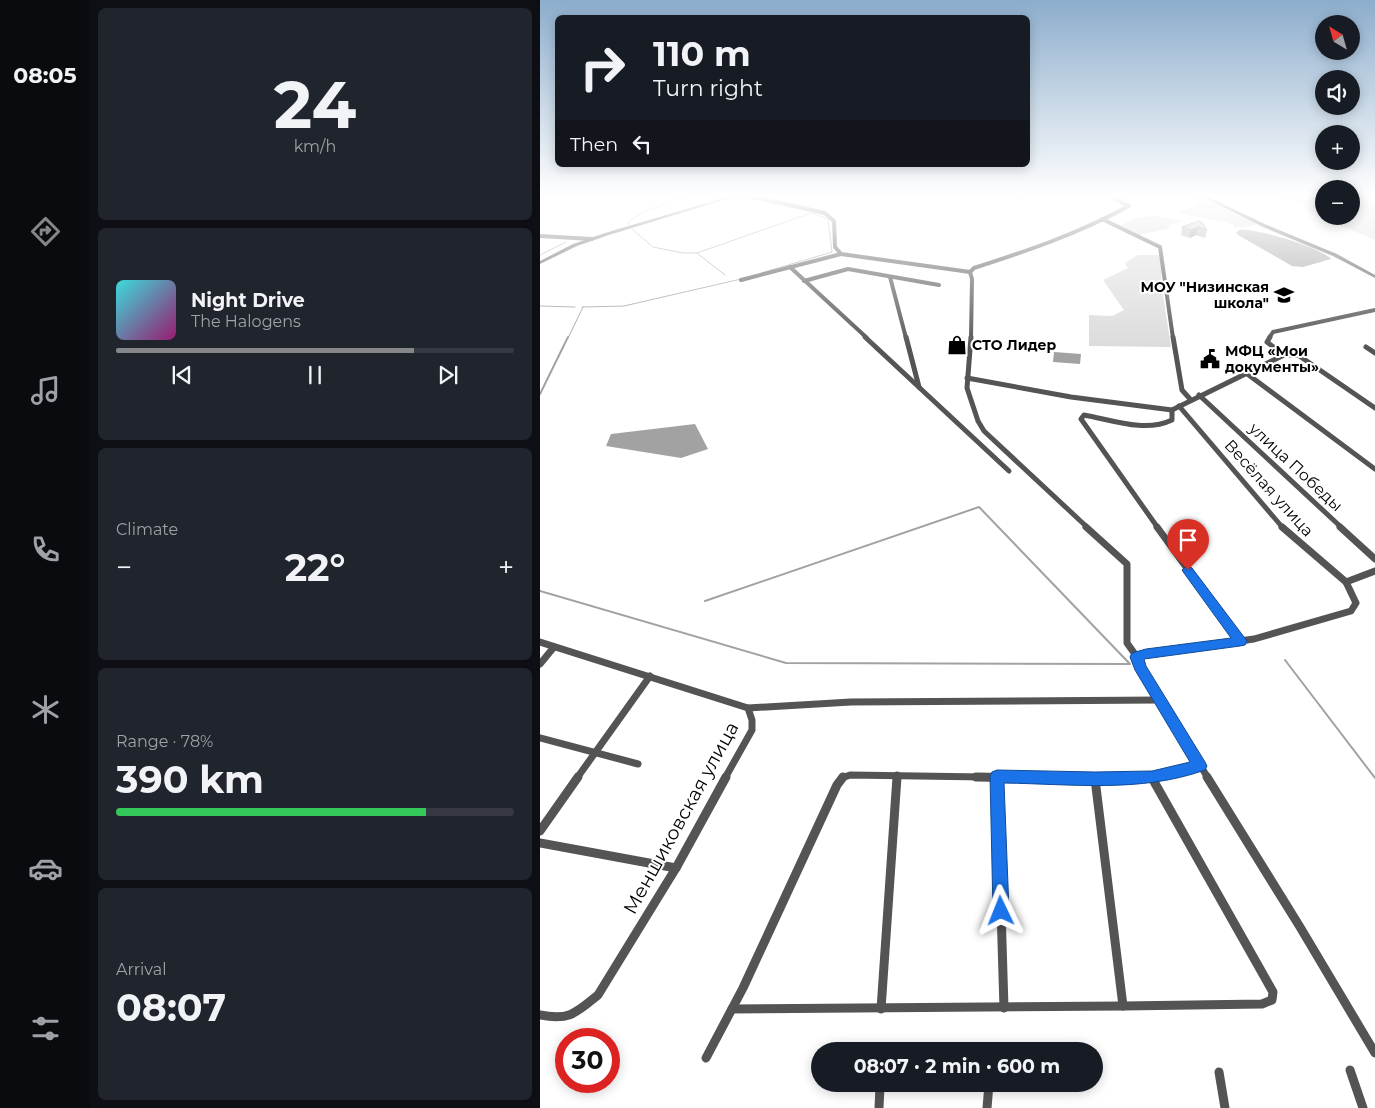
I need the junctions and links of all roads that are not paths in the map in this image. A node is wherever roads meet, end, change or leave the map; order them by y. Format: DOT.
graph roads {
  1 [pos="577,246"];
  2 [pos="835,246"];
  3 [pos="1045,246"];
  4 [pos="1157,246"];
  5 [pos="1315,246"];
  6 [pos="841,254"];
  7 [pos="540,263"];
  8 [pos="790,267"];
  9 [pos="970,272"];
  10 [pos="890,277"];
  11 [pos="1375,277"];
  12 [pos="741,280"];
  13 [pos="804,281"];
  14 [pos="939,285"];
  15 [pos="1375,310"];
  16 [pos="1366,348"];
  17 [pos="1375,353"];
  18 [pos="1284,355"];
  19 [pos="1246,372"];
  20 [pos="967,378"];
  21 [pos="919,388"];
  22 [pos="1199,395"];
  23 [pos="1190,400"];
  24 [pos="1178,406"];
  25 [pos="1375,408"];
  26 [pos="1172,410"];
  27 [pos="1084,414"];
  28 [pos="1375,469"];
  29 [pos="1009,471"];
  30 [pos="1375,559"];
  31 [pos="1375,572"];
  32 [pos="1346,582"];
  33 [pos="1240,641"];
  34 [pos="540,642"];
  35 [pos="554,647"];
  36 [pos="1137,657"];
  37 [pos="540,664"];
  38 [pos="650,676"];
  39 [pos="1159,700"];
  40 [pos="748,708"];
  41 [pos="540,738"];
  42 [pos="596,752"];
  43 [pos="638,764"];
  44 [pos="1200,766"];
  45 [pos="897,775"];
  46 [pos="997,776"];
  47 [pos="1152,778"];
  48 [pos="1095,779"];
  49 [pos="540,831"];
  50 [pos="540,843"];
  51 [pos="676,868"];
  52 [pos="1122,1006"];
  53 [pos="1004,1008"];
  54 [pos="732,1009"];
  55 [pos="881,1009"];
  56 [pos="540,1015"];
  57 [pos="1375,1053"];
  58 [pos="706,1058"];
  59 [pos="1350,1070"];
  60 [pos="1219,1072"];
  61 [pos="879,1092"];
  62 [pos="989,1092"];
  63 [pos="878,1108"];
  64 [pos="987,1108"];
  65 [pos="1225,1108"];
  66 [pos="1363,1108"];
  1 -- 7 [label="street"];
  2 -- 6 [label="street"];
  3 -- 9 [label="street"];
  4 -- 23 [label="street"];
  5 -- 11 [label="street"];
  6 -- 8 [label="street"];
  6 -- 9 [label="street"];
  8 -- 12 [label="street"];
  8 -- 13 [label="street"];
  9 -- 20 [label="street"];
  10 -- 13 [label="street"];
  10 -- 14 [label="street"];
  10 -- 21 [label="street"];
  13 -- 21 [label="street"];
  15 -- 18 [label="street"];
  16 -- 17 [label="street"];
  18 -- 19 [label="street"];
  18 -- 25 [label="street"];
  19 -- 22 [label="street"];
  19 -- 28 [label="street"];
  20 -- 26 [label="street"];
  20 -- 36 [label="street"];
  21 -- 29 [label="street"];
  22 -- 23 [label="street"];
  22 -- 30 [label="street, улица Победы"];
  23 -- 24 [label="street"];
  24 -- 26 [label="street"];
  24 -- 32 [label="street, Весёлая улица"];
  26 -- 27 [label="street"];
  27 -- 33 [label="street"];
  31 -- 32 [label="street"];
  32 -- 33 [label="street"];
  33 -- 36 [label="street"];
  34 -- 35 [label="street, Меншиковская улица"];
  35 -- 37 [label="street"];
  35 -- 38 [label="street, Меншиковская улица"];
  36 -- 39 [label="street"];
  38 -- 40 [label="street, Меншиковская улица"];
  38 -- 42 [label="street"];
  39 -- 40 [label="street"];
  39 -- 44 [label="street"];
  40 -- 51 [label="street, Меншиковская улица"];
  41 -- 42 [label="street"];
  42 -- 43 [label="street"];
  42 -- 49 [label="street"];
  44 -- 47 [label="street"];
  44 -- 57 [label="street"];
  45 -- 46 [label="street"];
  45 -- 54 [label="street"];
  45 -- 55 [label="street"];
  46 -- 48 [label="street"];
  46 -- 53 [label="street"];
  47 -- 48 [label="street"];
  47 -- 52 [label="street"];
  48 -- 52 [label="street"];
  50 -- 51 [label="street"];
  51 -- 56 [label="street, Меншиковская улица"];
  52 -- 53 [label="street"];
  53 -- 55 [label="street"];
  54 -- 55 [label="street"];
  54 -- 58 [label="street"];
  59 -- 66 [label="street"];
  60 -- 65 [label="street"];
  61 -- 63 [label="street"];
  62 -- 64 [label="street"];
}
